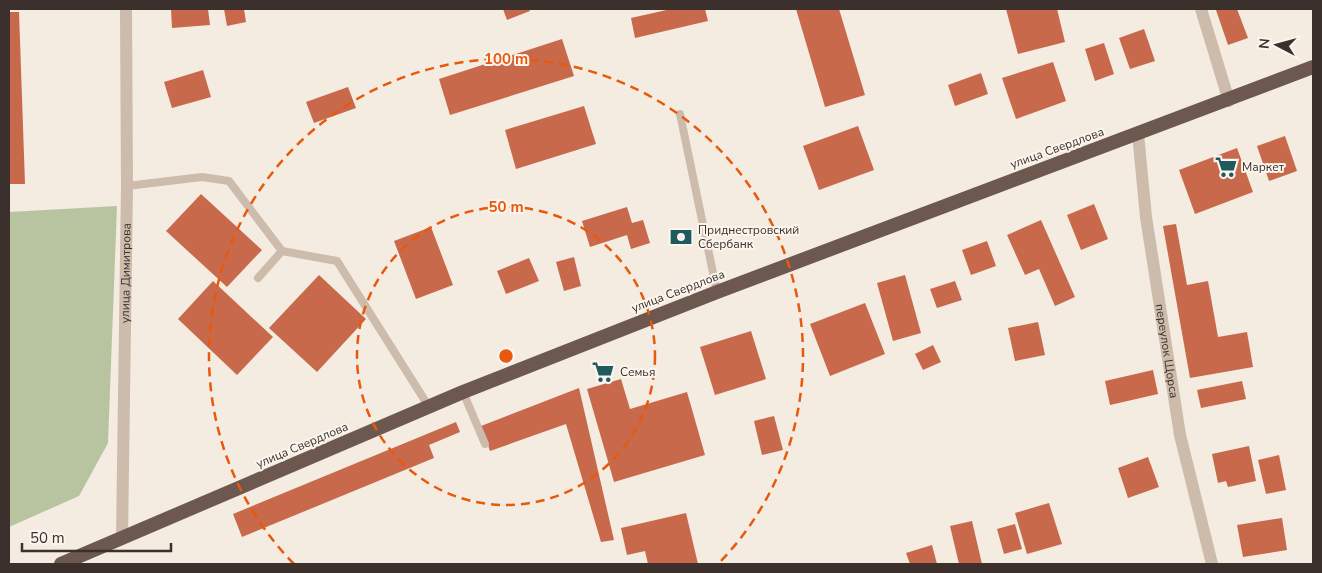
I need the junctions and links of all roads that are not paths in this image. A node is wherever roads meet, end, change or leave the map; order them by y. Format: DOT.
graph roads {
  1 [pos="126,9"];
  2 [pos="1201,9"];
  3 [pos="1313,67"];
  4 [pos="1228,101"];
  5 [pos="680,114"];
  6 [pos="1138,134"];
  7 [pos="127,186"];
  8 [pos="282,251"];
  9 [pos="258,278"];
  10 [pos="717,292"];
  11 [pos="463,392"];
  12 [pos="429,407"];
  13 [pos="485,444"];
  14 [pos="122,538"];
  15 [pos="61,564"];
  16 [pos="1212,564"];
  1 -- 7 [label="street, улица Димитрова"];
  2 -- 4 [label="street"];
  3 -- 4 [label="highway, улица Свердлова"];
  4 -- 6 [label="highway, улица Свердлова"];
  5 -- 10 [label="lane"];
  6 -- 10 [label="highway, улица Свердлова"];
  6 -- 16 [label="street, переулок Щорса"];
  7 -- 8 [label="lane"];
  7 -- 14 [label="street, улица Димитрова"];
  8 -- 9 [label="lane"];
  8 -- 12 [label="lane"];
  10 -- 11 [label="highway, улица Свердлова"];
  11 -- 12 [label="highway, улица Свердлова"];
  11 -- 13 [label="lane"];
  12 -- 14 [label="highway, улица Свердлова"];
  14 -- 15 [label="highway, улица Свердлова"];
}
